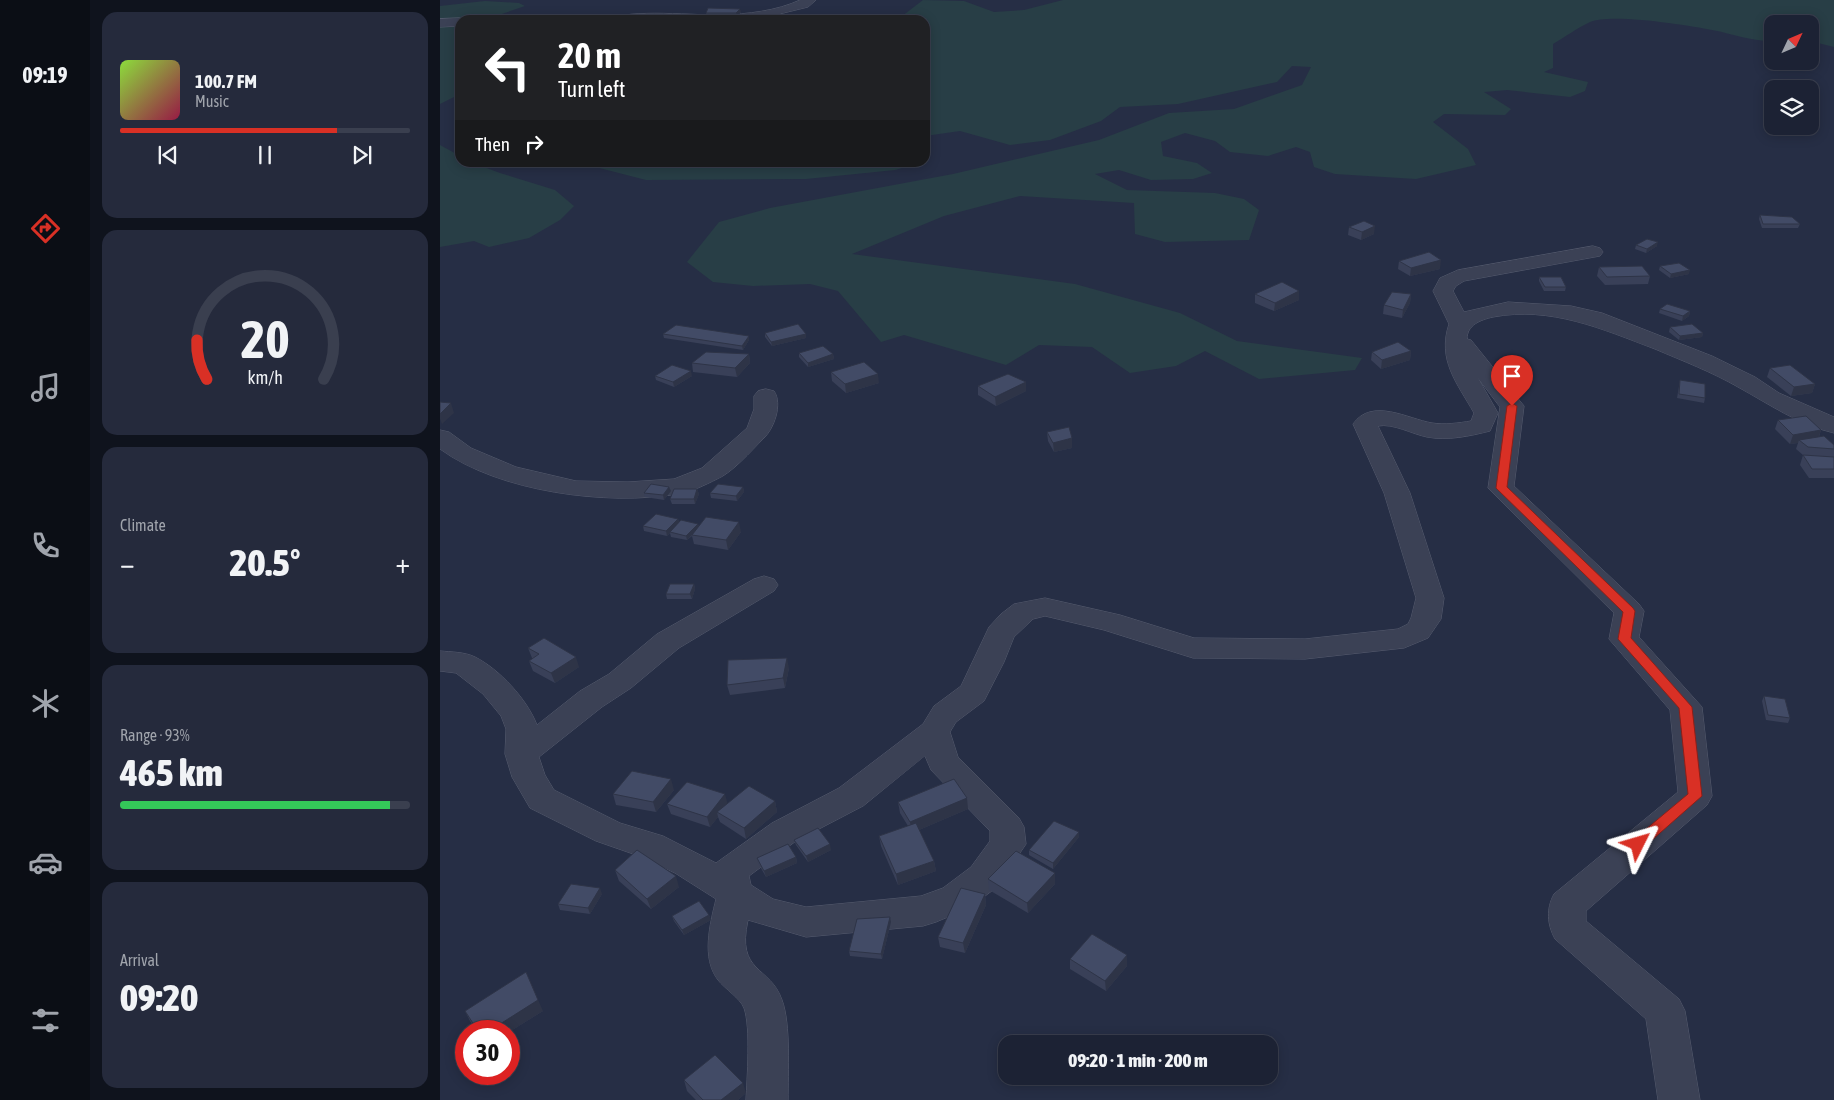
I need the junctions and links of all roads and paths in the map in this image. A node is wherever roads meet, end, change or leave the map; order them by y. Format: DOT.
graph roads {
  1 [pos="810,0"];
  2 [pos="759,15"];
  3 [pos="455,22"];
  4 [pos="440,23"];
  5 [pos="1593,252"];
  6 [pos="1458,330"];
  7 [pos="766,396"];
  8 [pos="1834,426"];
  9 [pos="440,437"];
  10 [pos="764,585"];
  11 [pos="440,661"];
  12 [pos="934,732"];
  13 [pos="521,754"];
  14 [pos="735,894"];
  15 [pos="767,1100"];
  16 [pos="1678,1100"];
  1 -- 2 [label="street"];
  3 -- 4 [label="street"];
  5 -- 6 [label="street"];
  6 -- 8 [label="street"];
  6 -- 12 [label="street"];
  6 -- 16 [label="street"];
  7 -- 9 [label="street"];
  10 -- 13 [label="street"];
  11 -- 13 [label="street"];
  12 -- 14 [label="street"];
  12 -- 14 [label="street"];
  13 -- 14 [label="street"];
  14 -- 15 [label="street"];
}
